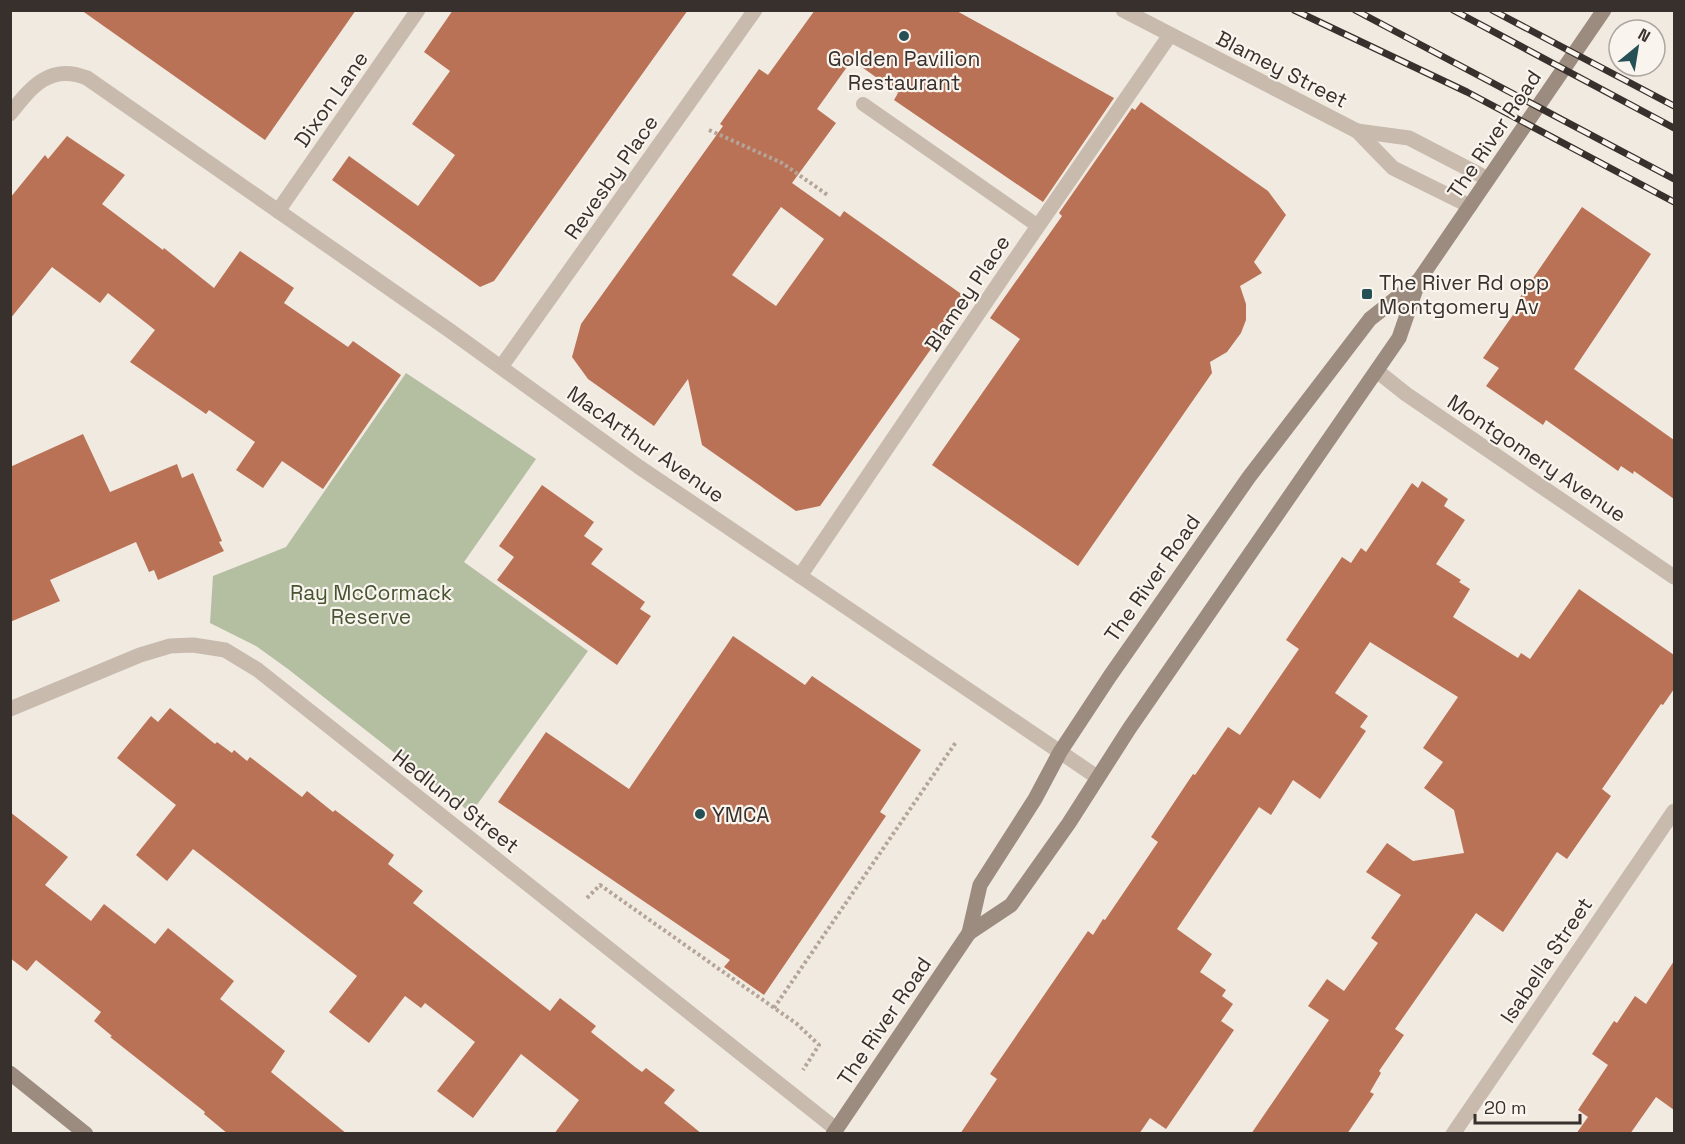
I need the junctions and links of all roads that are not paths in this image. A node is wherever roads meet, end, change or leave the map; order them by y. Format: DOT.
graph roads {
  1 [pos="418,10"];
  2 [pos="755,10"];
  3 [pos="1123,10"];
  4 [pos="1604,10"];
  5 [pos="1170,35"];
  6 [pos="863,105"];
  7 [pos="10,114"];
  8 [pos="1357,131"];
  9 [pos="1488,179"];
  10 [pos="1470,206"];
  11 [pos="278,211"];
  12 [pos="1038,226"];
  13 [pos="1419,280"];
  14 [pos="501,367"];
  15 [pos="1377,371"];
  16 [pos="800,576"];
  17 [pos="1674,577"];
  18 [pos="10,709"];
  19 [pos="1060,752"];
  20 [pos="1097,777"];
  21 [pos="1674,811"];
  22 [pos="969,933"];
  23 [pos="10,1073"];
  24 [pos="835,1131"];
  25 [pos="86,1134"];
  26 [pos="1453,1134"];
  1 -- 11 [label="street, Dixon Lane"];
  2 -- 14 [label="street, Revesby Place"];
  3 -- 5 [label="street, Blamey Street"];
  4 -- 9 [label="main road, The River Road"];
  5 -- 8 [label="street, Blamey Street"];
  5 -- 12 [label="street, Blamey Place"];
  6 -- 12 [label="lane"];
  7 -- 11 [label="street, MacArthur Avenue"];
  8 -- 9 [label="street, Blamey Street"];
  8 -- 10 [label="street, Blamey Street"];
  9 -- 10 [label="main road, The River Road"];
  10 -- 13 [label="main road, The River Road"];
  11 -- 14 [label="street, MacArthur Avenue"];
  12 -- 16 [label="street, Blamey Place"];
  13 -- 15 [label="main road, The River Road"];
  13 -- 19 [label="main road, The River Road"];
  14 -- 16 [label="street, MacArthur Avenue"];
  15 -- 17 [label="street, Montgomery Avenue"];
  15 -- 20 [label="main road, The River Road"];
  16 -- 19 [label="street, MacArthur Avenue"];
  18 -- 24 [label="street, Hedlund Street"];
  19 -- 20 [label="street, MacArthur Avenue"];
  19 -- 22 [label="main road, The River Road"];
  20 -- 22 [label="main road, The River Road"];
  21 -- 26 [label="street, Isabella Street"];
  22 -- 24 [label="main road, The River Road"];
  23 -- 25 [label="main road"];
}
